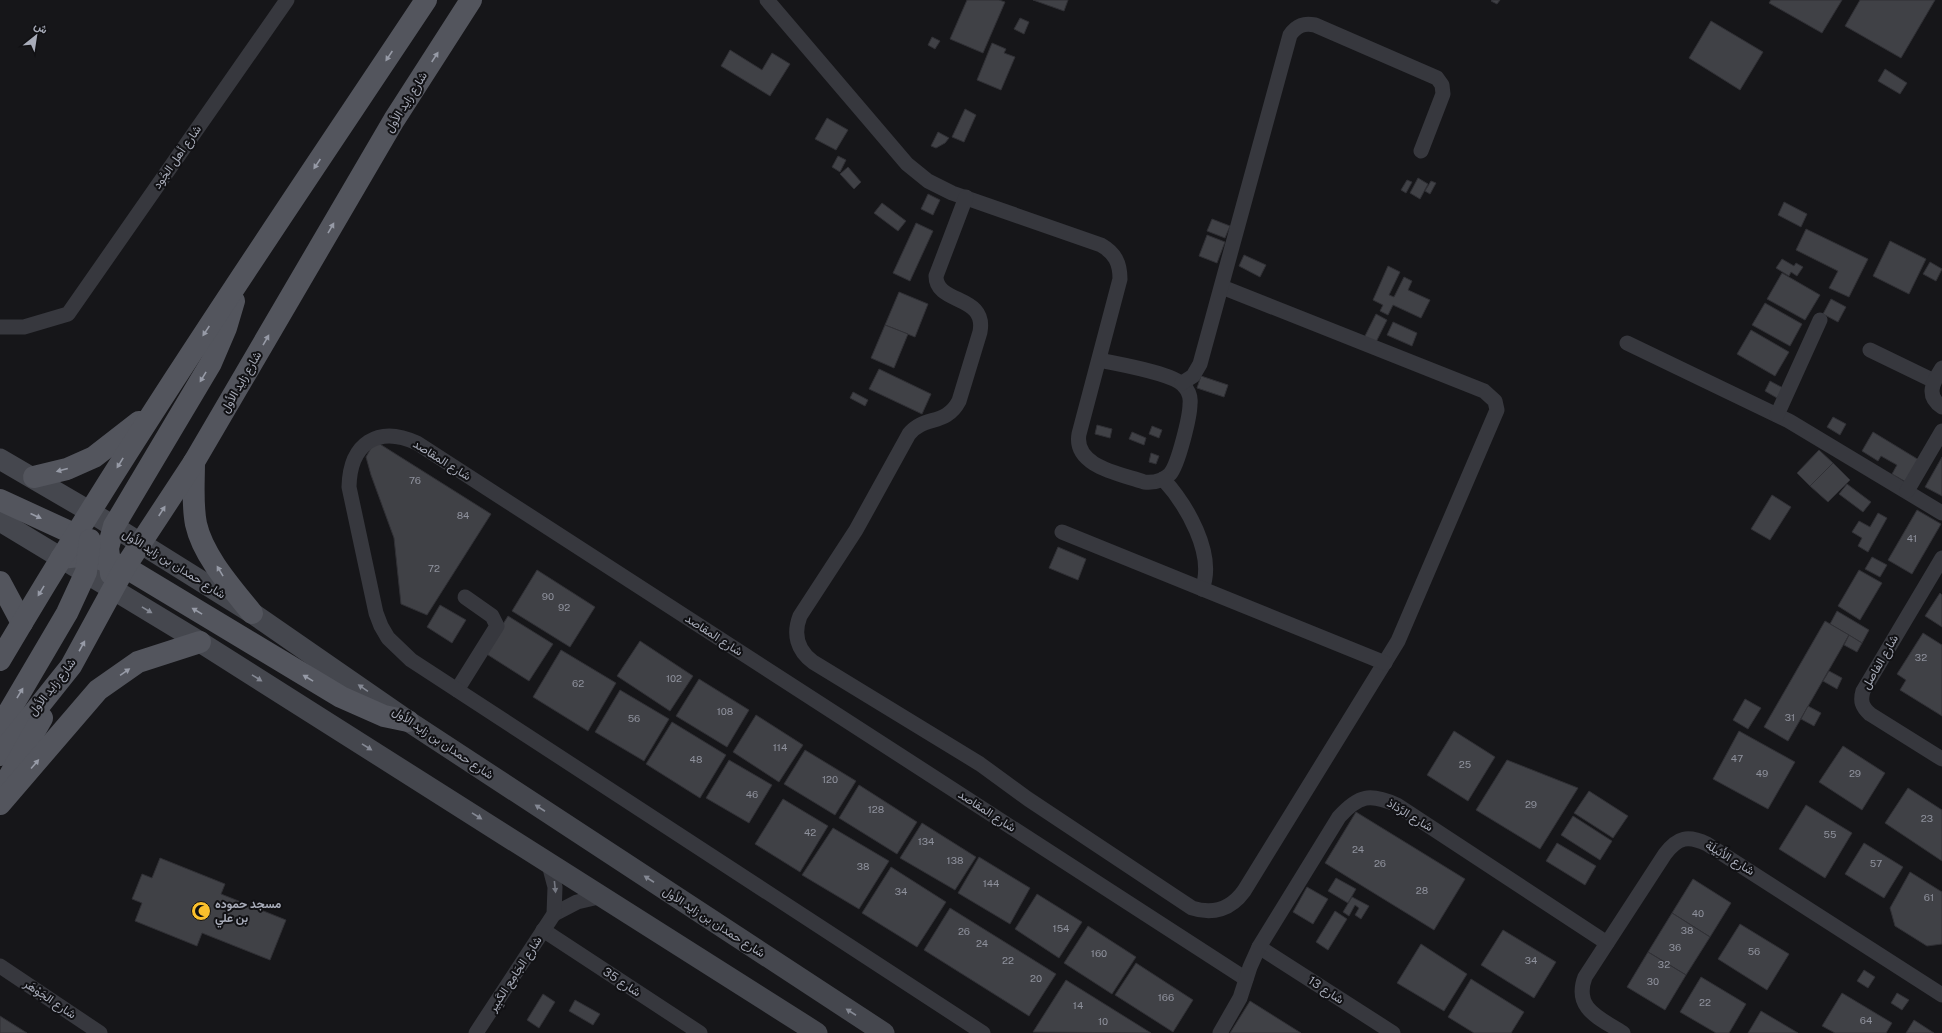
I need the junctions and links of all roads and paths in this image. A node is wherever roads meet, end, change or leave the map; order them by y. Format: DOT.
graph roads {
  1 [pos="286,0"];
  2 [pos="426,0"];
  3 [pos="471,0"];
  4 [pos="767,0"];
  5 [pos="1421,150"];
  6 [pos="966,197"];
  7 [pos="242,276"];
  8 [pos="1222,287"];
  9 [pos="1820,320"];
  10 [pos="0,327"];
  11 [pos="1627,343"];
  12 [pos="1870,350"];
  13 [pos="1099,360"];
  14 [pos="1938,375"];
  15 [pos="1182,383"];
  16 [pos="1942,407"];
  17 [pos="152,411"];
  18 [pos="1777,415"];
  19 [pos="1942,431"];
  20 [pos="0,459"];
  21 [pos="194,462"];
  22 [pos="34,477"];
  23 [pos="1163,479"];
  24 [pos="1907,491"];
  25 [pos="0,500"];
  26 [pos="89,511"];
  27 [pos="1942,513"];
  28 [pos="0,521"];
  29 [pos="114,526"];
  30 [pos="1062,532"];
  31 [pos="141,544"];
  32 [pos="97,554"];
  33 [pos="61,558"];
  34 [pos="1942,558"];
  35 [pos="0,582"];
  36 [pos="113,589"];
  37 [pos="1202,589"];
  38 [pos="465,597"];
  39 [pos="252,613"];
  40 [pos="22,623"];
  41 [pos="200,642"];
  42 [pos="0,660"];
  43 [pos="1385,663"];
  44 [pos="71,666"];
  45 [pos="457,690"];
  46 [pos="408,721"];
  47 [pos="0,727"];
  48 [pos="0,755"];
  49 [pos="1942,759"];
  50 [pos="0,794"];
  51 [pos="0,804"];
  52 [pos="548,861"];
  53 [pos="603,896"];
  54 [pos="554,914"];
  55 [pos="543,930"];
  56 [pos="1607,943"];
  57 [pos="1259,947"];
  58 [pos="0,966"];
  59 [pos="1246,979"];
  60 [pos="1942,995"];
  61 [pos="100,1033"];
  62 [pos="476,1033"];
  63 [pos="700,1033"];
  64 [pos="817,1033"];
  65 [pos="884,1033"];
  66 [pos="983,1033"];
  67 [pos="1220,1033"];
  68 [pos="1393,1033"];
  69 [pos="1623,1033"];
  1 -- 10 [label="street, شارع أهل الجُود"];
  2 -- 7 [label="main road, شارع زايد الأول, one-way"];
  21 -- 3 [label="main road, شارع زايد الأول, one-way"];
  4 -- 6 [label="street"];
  5 -- 8 [label="street"];
  6 -- 13 [label="street"];
  6 -- 43 [label="street"];
  7 -- 17 [label="main road, شارع زايد الأول, one-way"];
  7 -- 29 [label="main road, one-way"];
  8 -- 15 [label="street"];
  8 -- 43 [label="street"];
  9 -- 18 [label="street"];
  11 -- 18 [label="street"];
  12 -- 14 [label="street"];
  13 -- 15 [label="street"];
  13 -- 23 [label="street"];
  14 -- 16 [label="street"];
  15 -- 23 [label="street"];
  17 -- 22 [label="main road, one-way"];
  17 -- 26 [label="main road, شارع زايد الأول, one-way"];
  18 -- 24 [label="street"];
  19 -- 24 [label="street"];
  20 -- 22 [label="main road, شارع حمدان بن زايد الأول"];
  31 -- 21 [label="main road, شارع زايد الأول, one-way"];
  39 -- 21 [label="main road, one-way"];
  22 -- 26 [label="main road, شارع حمدان بن زايد الأول"];
  23 -- 37 [label="street"];
  24 -- 27 [label="street"];
  25 -- 32 [label="main road, one-way"];
  26 -- 29 [label="main road, شارع حمدان بن زايد الأول"];
  26 -- 32 [label="main road, شارع زايد الأول"];
  28 -- 33 [label="main road"];
  29 -- 31 [label="main road, شارع حمدان بن زايد الأول"];
  29 -- 32 [label="main road"];
  30 -- 37 [label="street"];
  31 -- 32 [label="main road, شارع زايد الأول"];
  31 -- 39 [label="main road, شارع حمدان بن زايد الأول"];
  32 -- 33 [label="main road, شارع زايد الأول"];
  32 -- 33 [label="main road"];
  32 -- 36 [label="main road, شارع زايد الأول"];
  32 -- 36 [label="main road"];
  46 -- 32 [label="main road, one-way"];
  47 -- 32 [label="main road, one-way"];
  33 -- 40 [label="main road, شارع زايد الأول, one-way"];
  34 -- 49 [label="street, شارع الفاصل"];
  35 -- 40 [label="main road"];
  36 -- 41 [label="main road, one-way"];
  44 -- 36 [label="main road, شارع زايد الأول, one-way"];
  37 -- 43 [label="street"];
  38 -- 45 [label="street"];
  46 -- 39 [label="main road, شارع حمدان بن زايد الأول, one-way"];
  40 -- 42 [label="main road, شارع زايد الأول"];
  51 -- 41 [label="main road, one-way"];
  41 -- 52 [label="main road, one-way"];
  44 -- 48 [label="main road, شارع زايد الأول"];
  44 -- 50 [label="main road"];
  45 -- 59 [label="street, شارع المقاصد"];
  45 -- 66 [label="street, شارع المقاصد"];
  65 -- 46 [label="main road, شارع حمدان بن زايد الأول, one-way"];
  52 -- 53 [label="main road"];
  52 -- 54 [label="street, one-way"];
  53 -- 54 [label="street, شارع الجَامِع الكَبِير"];
  53 -- 64 [label="main road"];
  54 -- 55 [label="street, شارع الجَامِع الكَبِير"];
  55 -- 62 [label="street, شارع الجَامِع الكَبِير"];
  55 -- 63 [label="street, شارع 35"];
  56 -- 57 [label="street, شارع الرَّذاذ"];
  56 -- 60 [label="street, شارع الأَثِيلَة"];
  56 -- 69 [label="street, شارع الأَثِيلَة"];
  57 -- 59 [label="street, شارع الرَّذاذ"];
  57 -- 68 [label="street, شارع 13"];
  58 -- 61 [label="street, شارع الجَوْهَر"];
  59 -- 67 [label="street, شارع الرَّذاذ"];
}
